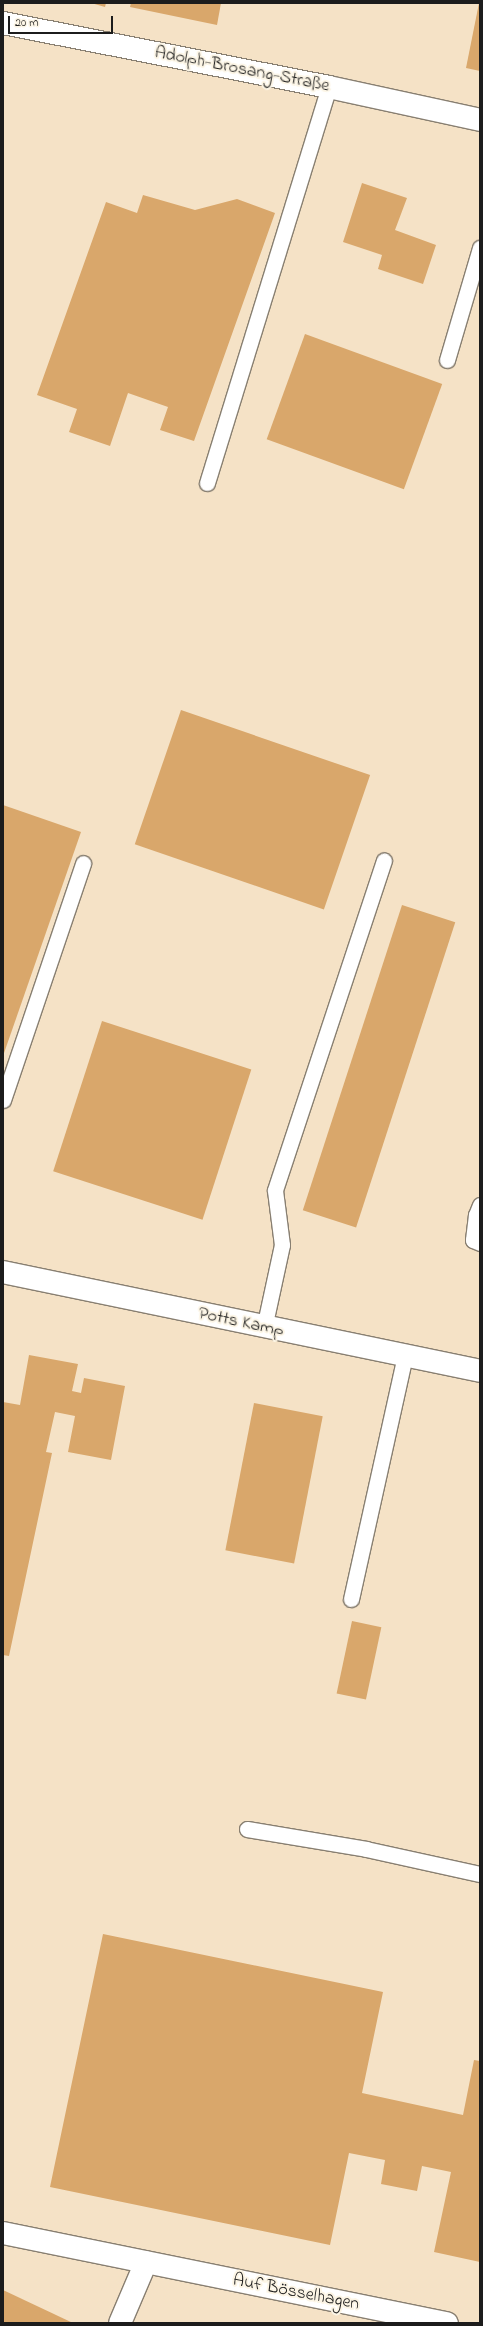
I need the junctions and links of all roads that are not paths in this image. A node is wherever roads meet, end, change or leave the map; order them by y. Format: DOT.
graph roads {
  1 [pos="3,23"];
  2 [pos="329,87"];
  3 [pos="480,120"];
  4 [pos="480,248"];
  5 [pos="447,360"];
  6 [pos="207,483"];
  7 [pos="384,861"];
  8 [pos="83,863"];
  9 [pos="3,1100"];
  10 [pos="480,1205"];
  11 [pos="480,1244"];
  12 [pos="3,1272"];
  13 [pos="264,1328"];
  14 [pos="405,1355"];
  15 [pos="480,1371"];
  16 [pos="351,1599"];
  17 [pos="247,1829"];
  18 [pos="480,1874"];
  19 [pos="3,2233"];
  20 [pos="146,2262"];
  21 [pos="120,2323"];
  22 [pos="447,2323"];
  1 -- 2 [label="street, Adolph-Brosang-Straße"];
  2 -- 3 [label="street, Adolph-Brosang-Straße"];
  2 -- 6 [label="lane"];
  4 -- 5 [label="lane"];
  7 -- 13 [label="lane"];
  8 -- 9 [label="lane"];
  10 -- 11 [label="lane"];
  12 -- 13 [label="street, Potts Kamp"];
  13 -- 14 [label="street, Potts Kamp"];
  14 -- 15 [label="street, Potts Kamp"];
  14 -- 16 [label="lane"];
  17 -- 18 [label="lane"];
  19 -- 20 [label="street, Auf Bösselhagen"];
  20 -- 21 [label="street"];
  20 -- 22 [label="street, Auf Bösselhagen"];
}
